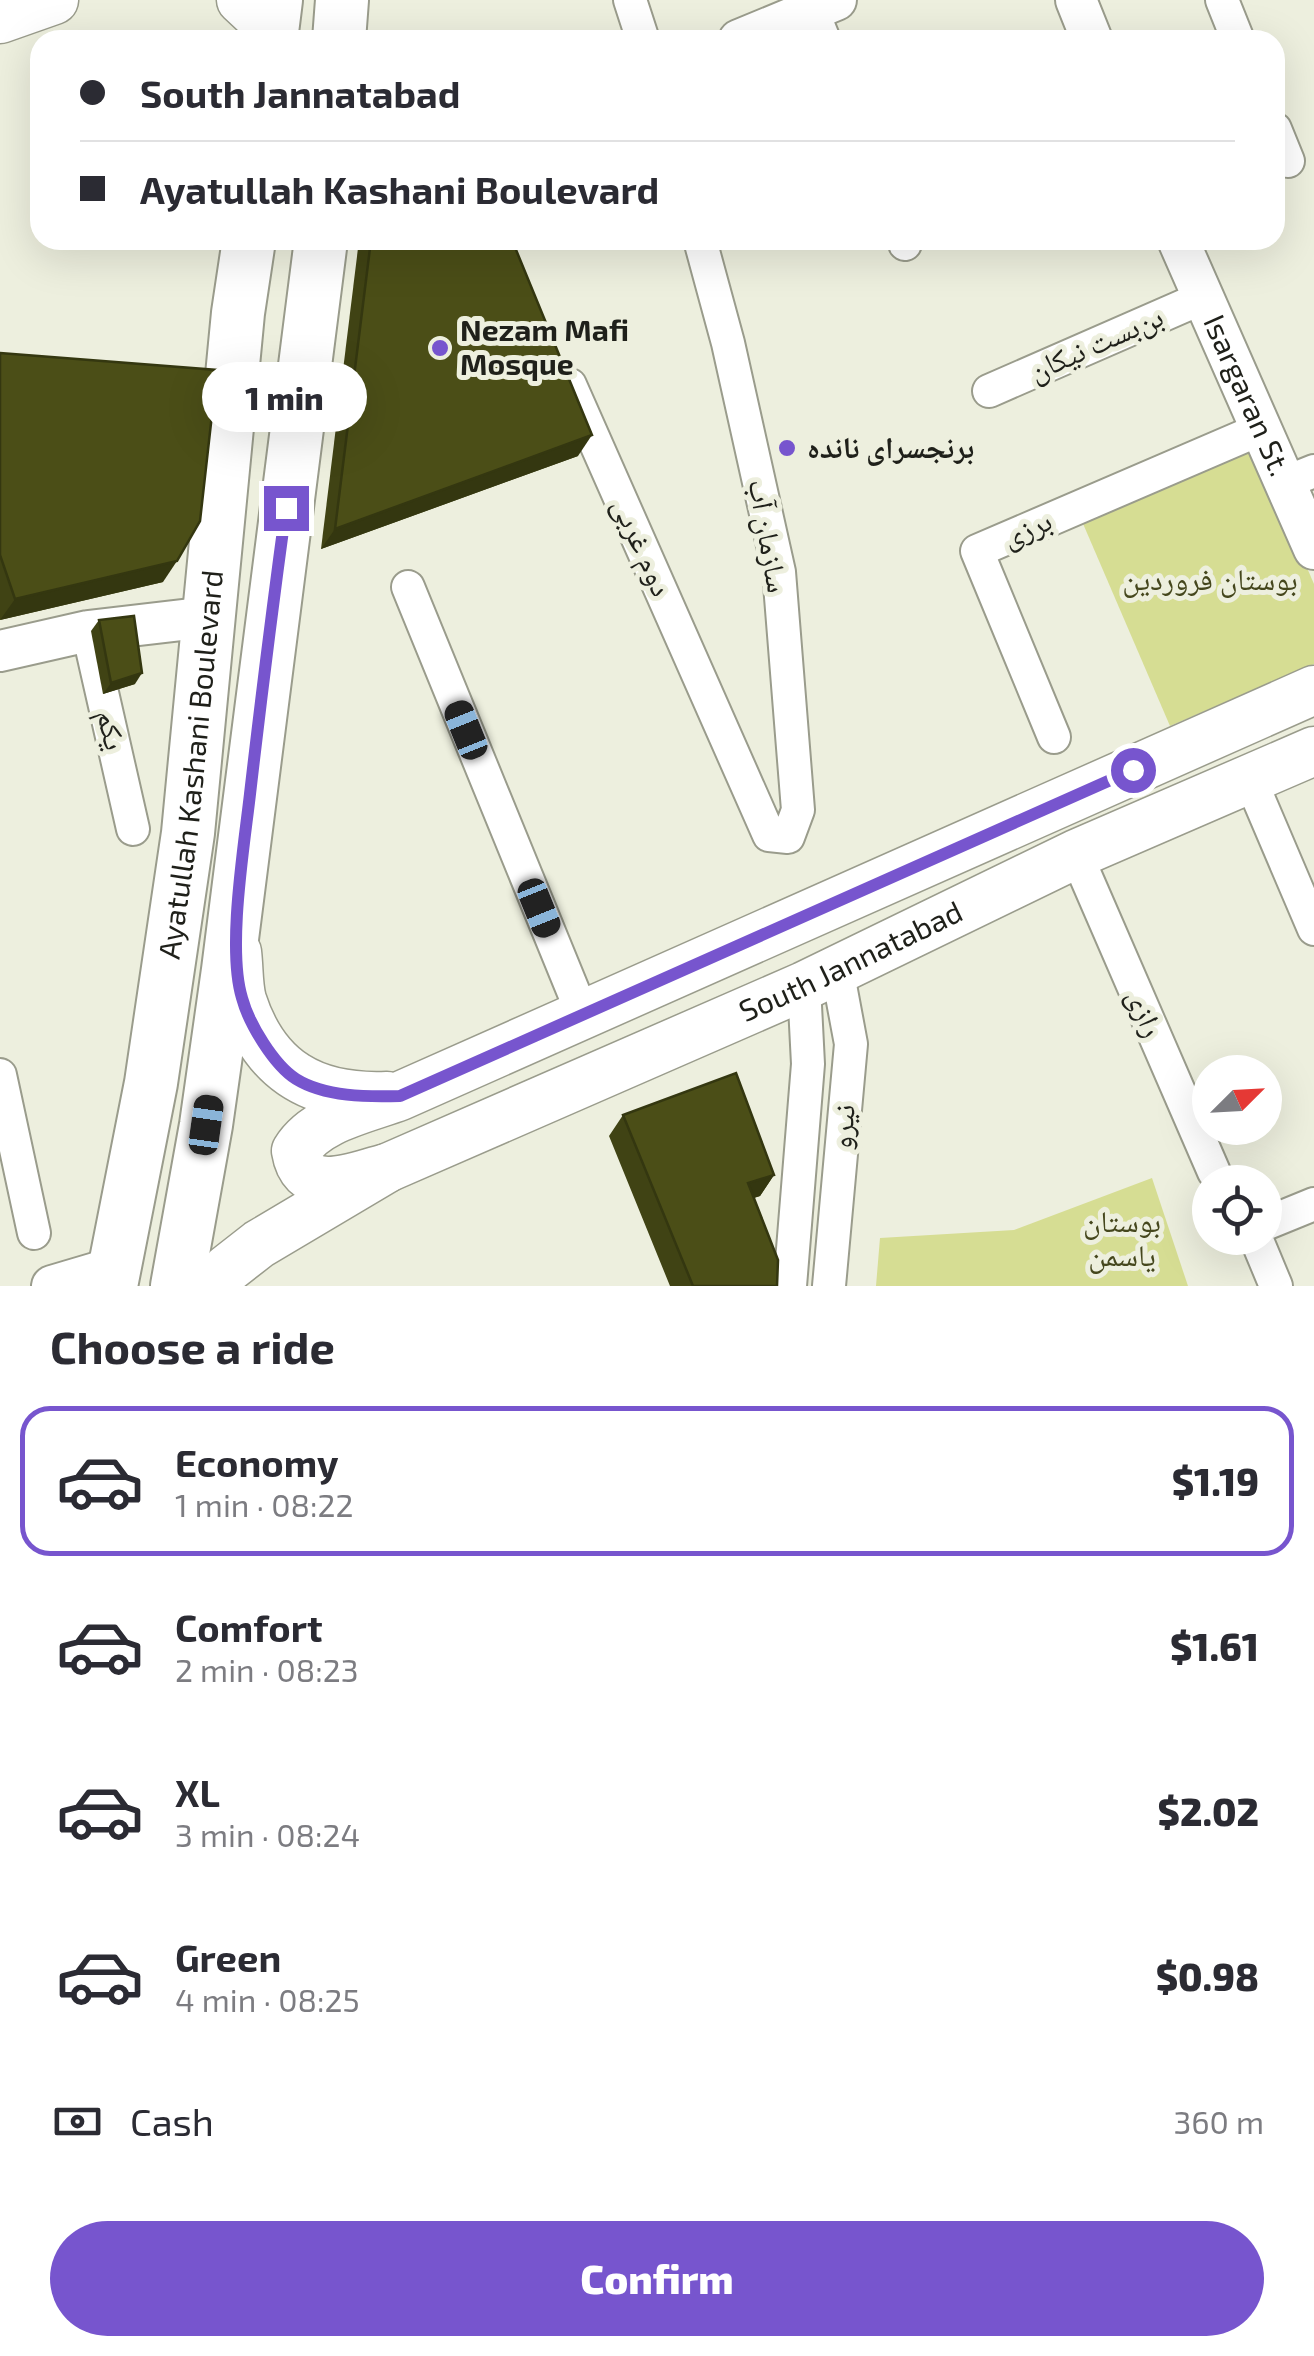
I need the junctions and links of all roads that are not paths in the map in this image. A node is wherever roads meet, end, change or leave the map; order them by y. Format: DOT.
graph roads {
  1 [pos="54,0"];
  2 [pos="342,0"];
  3 [pos="630,0"];
  4 [pos="1076,0"];
  5 [pos="1222,0"];
  6 [pos="824,17"];
  7 [pos="0,19"];
  8 [pos="340,30"];
  9 [pos="640,30"];
  10 [pos="776,30"];
  11 [pos="1088,30"];
  12 [pos="1234,30"];
  13 [pos="1285,155"];
  14 [pos="1288,162"];
  15 [pos="247,250"];
  16 [pos="320,250"];
  17 [pos="703,250"];
  18 [pos="1183,250"];
  19 [pos="1204,296"];
  20 [pos="554,348"];
  21 [pos="989,391"];
  22 [pos="1263,428"];
  23 [pos="1299,477"];
  24 [pos="1314,549"];
  25 [pos="408,587"];
  26 [pos="208,617"];
  27 [pos="88,631"];
  28 [pos="0,651"];
  29 [pos="1314,690"];
  30 [pos="1054,737"];
  31 [pos="1314,751"];
  32 [pos="1250,780"];
  33 [pos="133,828"];
  34 [pos="788,837"];
  35 [pos="1076,854"];
  36 [pos="242,864"];
  37 [pos="1314,930"];
  38 [pos="820,978"];
  39 [pos="583,1015"];
  40 [pos="0,1075"];
  41 [pos="400,1096"];
  42 [pos="1211,1165"];
  43 [pos="387,1168"];
  44 [pos="1314,1204"];
  45 [pos="1282,1217"];
  46 [pos="34,1233"];
  47 [pos="1263,1255"];
  48 [pos="114,1276"];
  49 [pos="52,1286"];
  50 [pos="177,1286"];
  51 [pos="215,1286"];
  52 [pos="790,1286"];
  53 [pos="829,1286"];
  54 [pos="1276,1286"];
  1 -- 7 [label="main road"];
  2 -- 8 [label="main road"];
  3 -- 9 [label="street"];
  4 -- 11 [label="street"];
  5 -- 12 [label="street"];
  6 -- 10 [label="street"];
  13 -- 14 [label="street"];
  15 -- 26 [label="main road, Ayatullah Kashani Boulevard"];
  16 -- 36 [label="main road, Ayatullah Kashani Boulevard"];
  17 -- 34 [label="street, سازمان آب"];
  18 -- 19 [label="street, Isargaran St."];
  19 -- 21 [label="street, بن‌بست نیکان"];
  19 -- 22 [label="street, Isargaran St."];
  20 -- 34 [label="street, دوم غربی"];
  22 -- 23 [label="street, Isargaran St."];
  22 -- 30 [label="street, برزی"];
  23 -- 24 [label="street, Isargaran St."];
  25 -- 39 [label="street"];
  26 -- 27 [label="street"];
  26 -- 48 [label="main road, Ayatullah Kashani Boulevard"];
  27 -- 28 [label="street"];
  27 -- 33 [label="street, یکم"];
  29 -- 39 [label="main road, South Jannatabad"];
  31 -- 32 [label="main road, South Jannatabad"];
  32 -- 35 [label="main road, South Jannatabad"];
  32 -- 37 [label="street"];
  35 -- 38 [label="main road, South Jannatabad"];
  35 -- 42 [label="street, رازی"];
  36 -- 41 [label="main road"];
  36 -- 50 [label="main road, Ayatullah Kashani Boulevard"];
  38 -- 43 [label="main road, South Jannatabad"];
  38 -- 52 [label="street, نیرو"];
  38 -- 53 [label="street, نیرو"];
  39 -- 41 [label="main road, South Jannatabad"];
  40 -- 46 [label="street"];
  41 -- 43 [label="main road, South Jannatabad"];
  43 -- 51 [label="main road"];
  44 -- 45 [label="street"];
  47 -- 54 [label="street"];
  48 -- 49 [label="street"];
}
